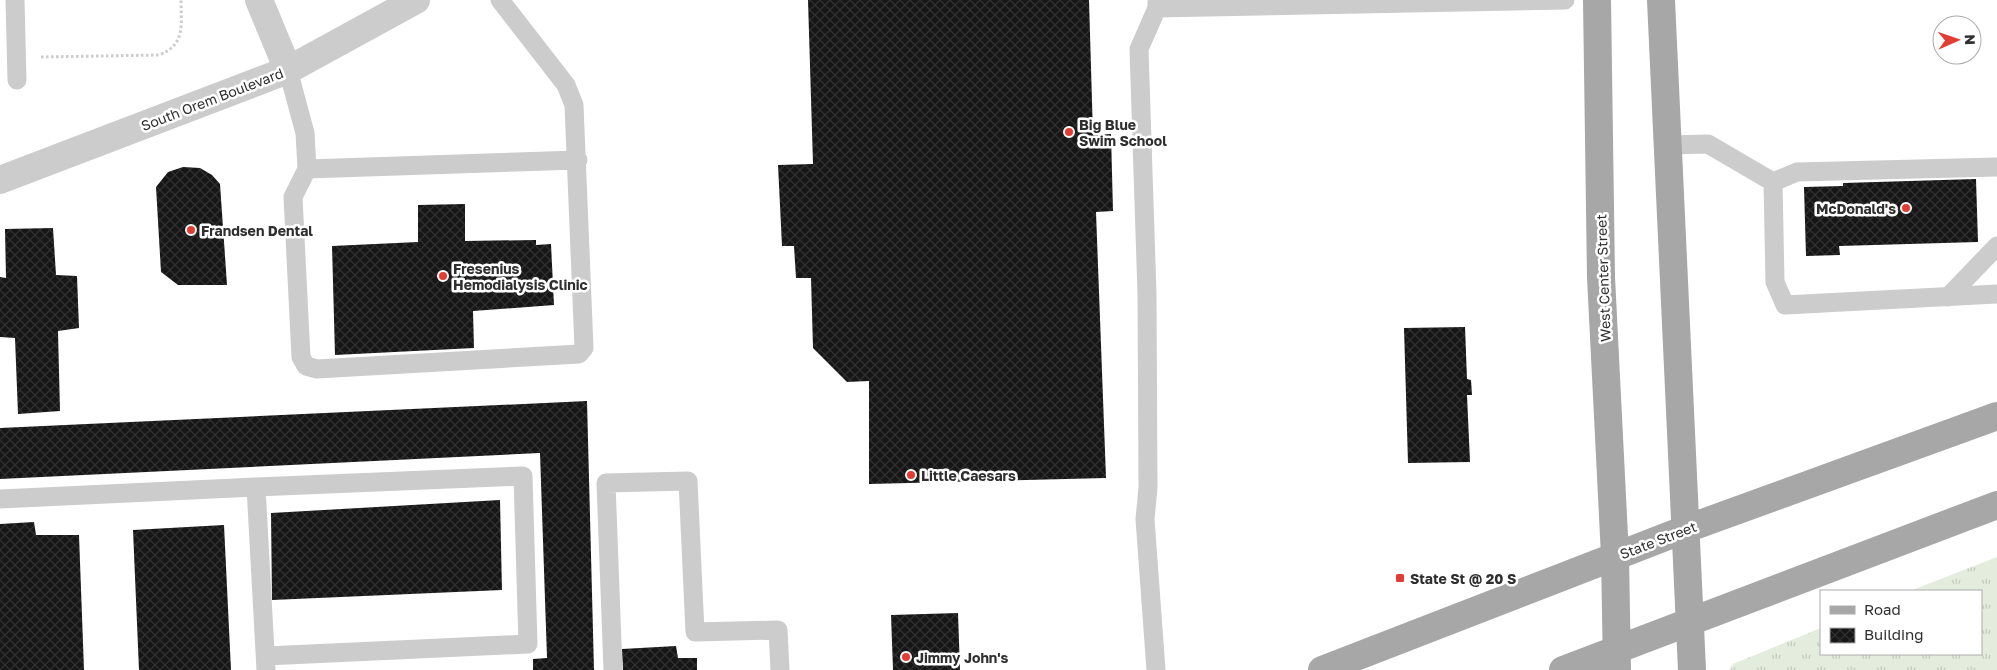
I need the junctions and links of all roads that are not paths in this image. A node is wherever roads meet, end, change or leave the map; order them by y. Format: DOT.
graph roads {
  1 [pos="14,0"];
  2 [pos="259,0"];
  3 [pos="416,0"];
  4 [pos="500,0"];
  5 [pos="1565,0"];
  6 [pos="1597,0"];
  7 [pos="1661,0"];
  8 [pos="1342,2"];
  9 [pos="1157,4"];
  10 [pos="288,70"];
  11 [pos="17,80"];
  12 [pos="1669,145"];
  13 [pos="578,160"];
  14 [pos="1997,167"];
  15 [pos="307,169"];
  16 [pos="0,180"];
  17 [pos="1773,182"];
  18 [pos="1997,246"];
  19 [pos="1997,294"];
  20 [pos="1948,297"];
  21 [pos="1997,416"];
  22 [pos="256,487"];
  23 [pos="0,499"];
  24 [pos="1997,505"];
  25 [pos="1686,529"];
  26 [pos="1615,556"];
  27 [pos="1690,623"];
  28 [pos="1617,660"];
  29 [pos="266,663"];
  30 [pos="613,670"];
  31 [pos="780,670"];
  32 [pos="1156,670"];
  33 [pos="1322,670"];
  34 [pos="1563,670"];
  35 [pos="1692,670"];
  1 -- 11 [label="lane"];
  2 -- 10 [label="street"];
  3 -- 10 [label="street, South Orem Boulevard"];
  4 -- 13 [label="lane"];
  5 -- 8 [label="lane"];
  6 -- 26 [label="main road, West Center Street"];
  7 -- 12 [label="main road"];
  8 -- 9 [label="lane"];
  9 -- 32 [label="lane"];
  10 -- 15 [label="lane"];
  10 -- 16 [label="street, South Orem Boulevard"];
  12 -- 17 [label="lane"];
  12 -- 25 [label="main road"];
  13 -- 15 [label="lane"];
  13 -- 15 [label="lane"];
  14 -- 17 [label="lane"];
  17 -- 20 [label="lane"];
  18 -- 20 [label="lane"];
  19 -- 20 [label="lane"];
  21 -- 25 [label="main road, State Street"];
  22 -- 23 [label="lane"];
  22 -- 29 [label="lane"];
  22 -- 29 [label="lane"];
  24 -- 27 [label="main road"];
  25 -- 26 [label="main road, State Street"];
  25 -- 27 [label="main road"];
  26 -- 28 [label="main road, West Center Street"];
  26 -- 33 [label="main road, State Street"];
  27 -- 28 [label="main road"];
  27 -- 35 [label="main road"];
  28 -- 34 [label="main road"];
  30 -- 31 [label="lane"];
}
